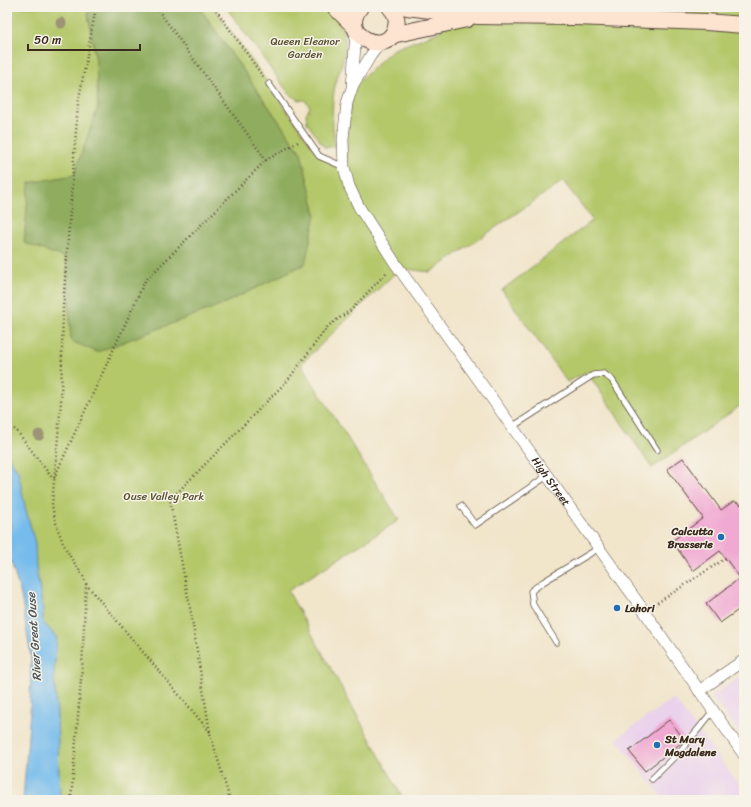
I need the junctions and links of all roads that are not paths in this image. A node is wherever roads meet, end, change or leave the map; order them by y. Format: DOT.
graph roads {
  1 [pos="335,7"];
  2 [pos="360,7"];
  3 [pos="390,7"];
  4 [pos="407,7"];
  5 [pos="478,16"];
  6 [pos="744,25"];
  7 [pos="355,28"];
  8 [pos="386,39"];
  9 [pos="269,84"];
  10 [pos="352,88"];
  11 [pos="344,167"];
  12 [pos="512,427"];
  13 [pos="657,450"];
  14 [pos="547,476"];
  15 [pos="462,506"];
  16 [pos="599,548"];
  17 [pos="556,642"];
  18 [pos="744,660"];
  19 [pos="699,691"];
  20 [pos="713,711"];
  21 [pos="744,755"];
  22 [pos="652,779"];
  1 -- 7 [label="street"];
  2 -- 7 [label="street"];
  3 -- 8 [label="street"];
  4 -- 5 [label="street"];
  5 -- 6 [label="street"];
  5 -- 8 [label="street"];
  7 -- 8 [label="street"];
  7 -- 10 [label="street"];
  8 -- 10 [label="street"];
  9 -- 11 [label="lane"];
  10 -- 11 [label="street, High Street"];
  11 -- 12 [label="street, High Street"];
  12 -- 13 [label="lane"];
  12 -- 14 [label="street, High Street"];
  14 -- 15 [label="lane"];
  14 -- 16 [label="street, High Street"];
  16 -- 17 [label="lane"];
  16 -- 19 [label="street, High Street"];
  18 -- 19 [label="street"];
  19 -- 20 [label="street, High Street"];
  20 -- 21 [label="street, High Street"];
  20 -- 22 [label="lane"];
}
